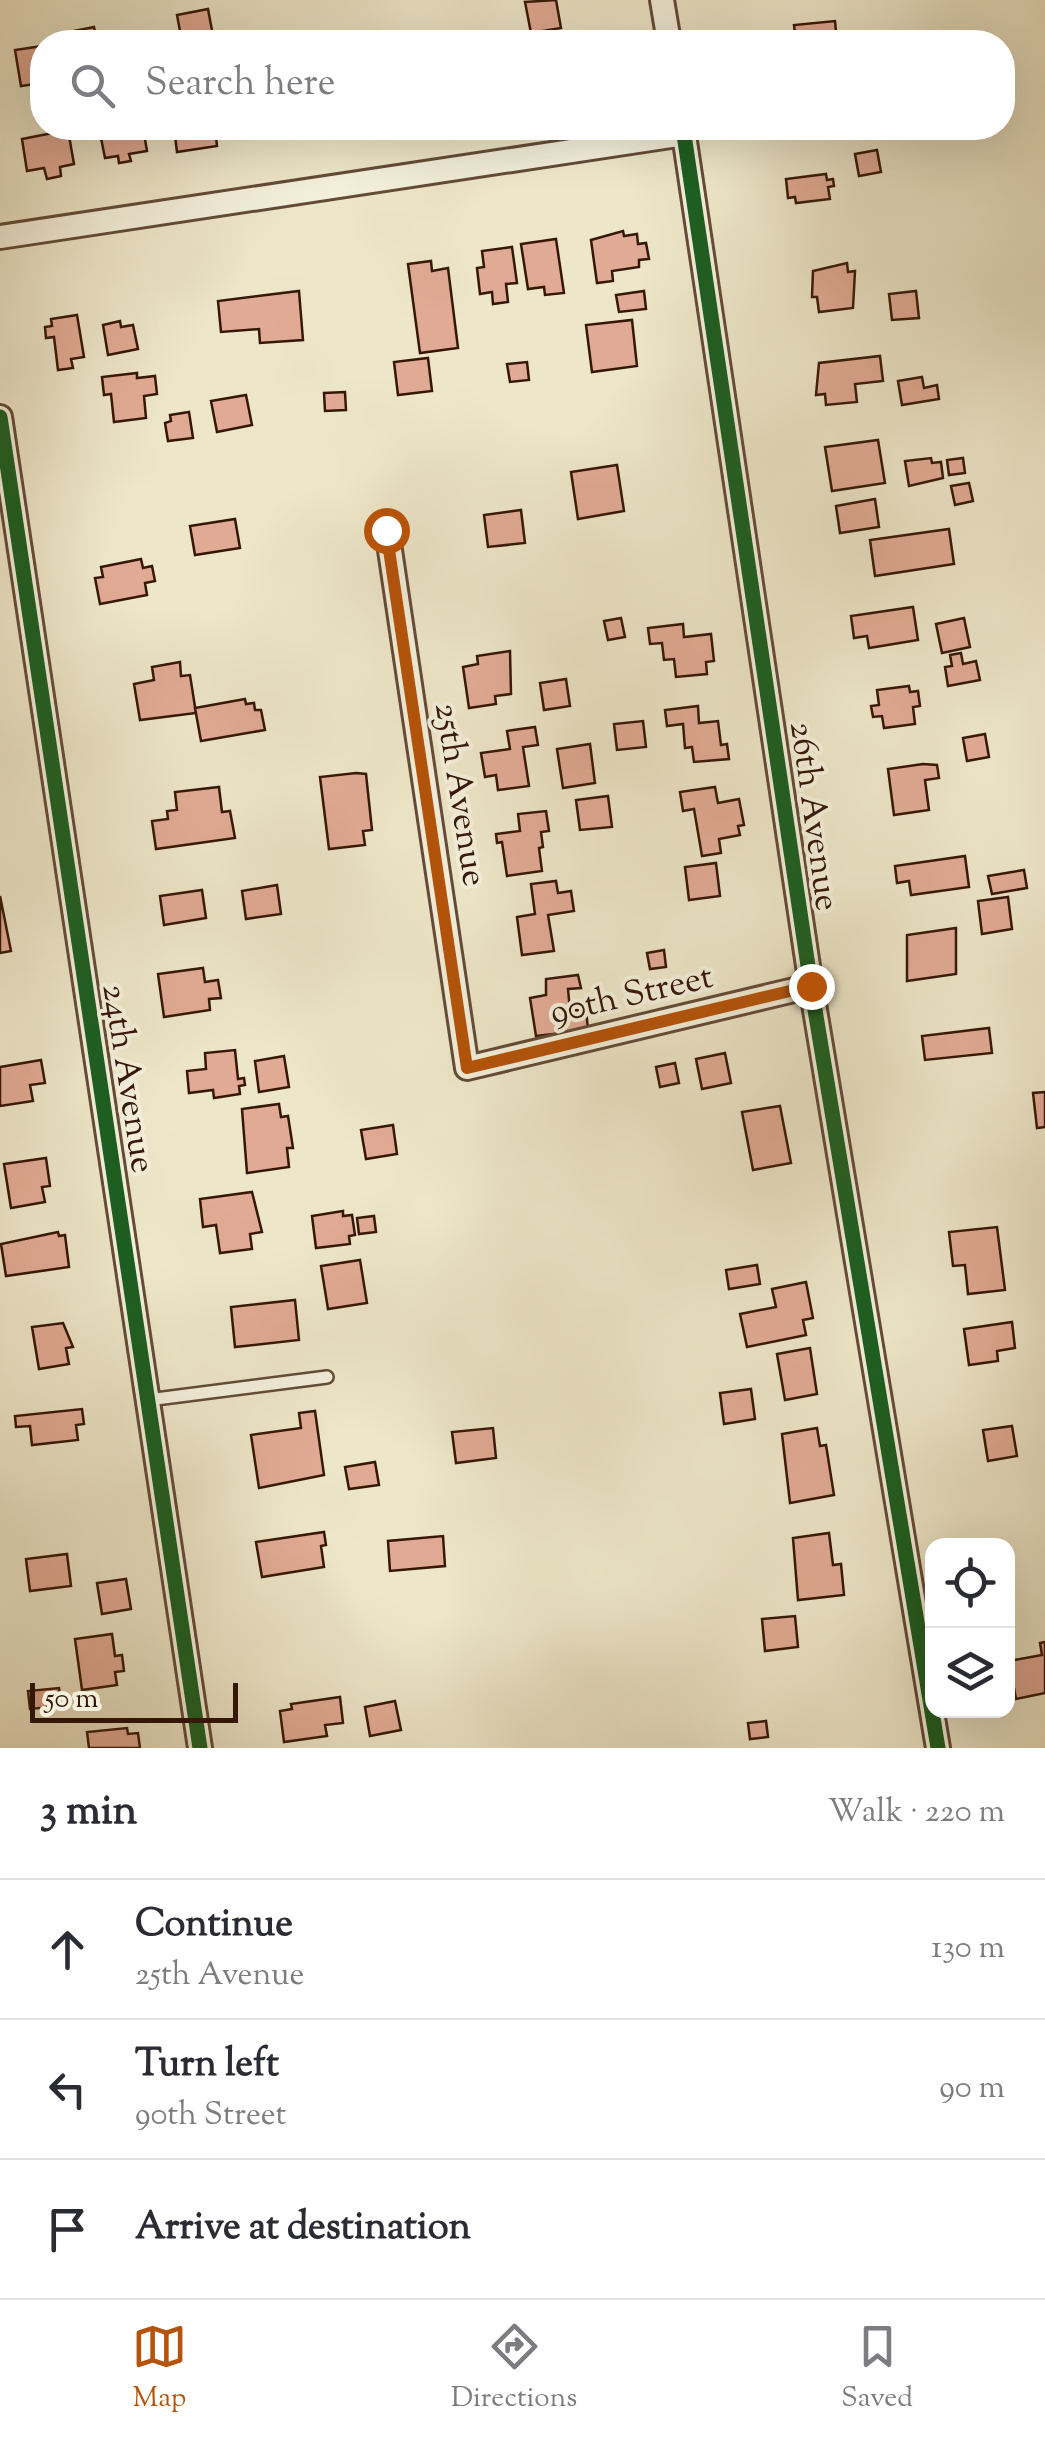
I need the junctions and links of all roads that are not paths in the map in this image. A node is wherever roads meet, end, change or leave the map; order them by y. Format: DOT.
graph roads {
  1 [pos="662,0"];
  2 [pos="667,30"];
  3 [pos="626,140"];
  4 [pos="685,140"];
  5 [pos="0,237"];
  6 [pos="0,417"];
  7 [pos="386,530"];
  8 [pos="811,986"];
  9 [pos="467,1068"];
  10 [pos="326,1377"];
  11 [pos="148,1400"];
  12 [pos="200,1748"];
  13 [pos="938,1748"];
  1 -- 2 [label="street"];
  3 -- 5 [label="street"];
  4 -- 8 [label="street, 26th Avenue"];
  6 -- 11 [label="street, 24th Avenue"];
  7 -- 9 [label="street, 25th Avenue"];
  8 -- 9 [label="street, 90th Street"];
  8 -- 13 [label="street, 26th Avenue"];
  10 -- 11 [label="lane"];
  11 -- 12 [label="street, 24th Avenue"];
}
